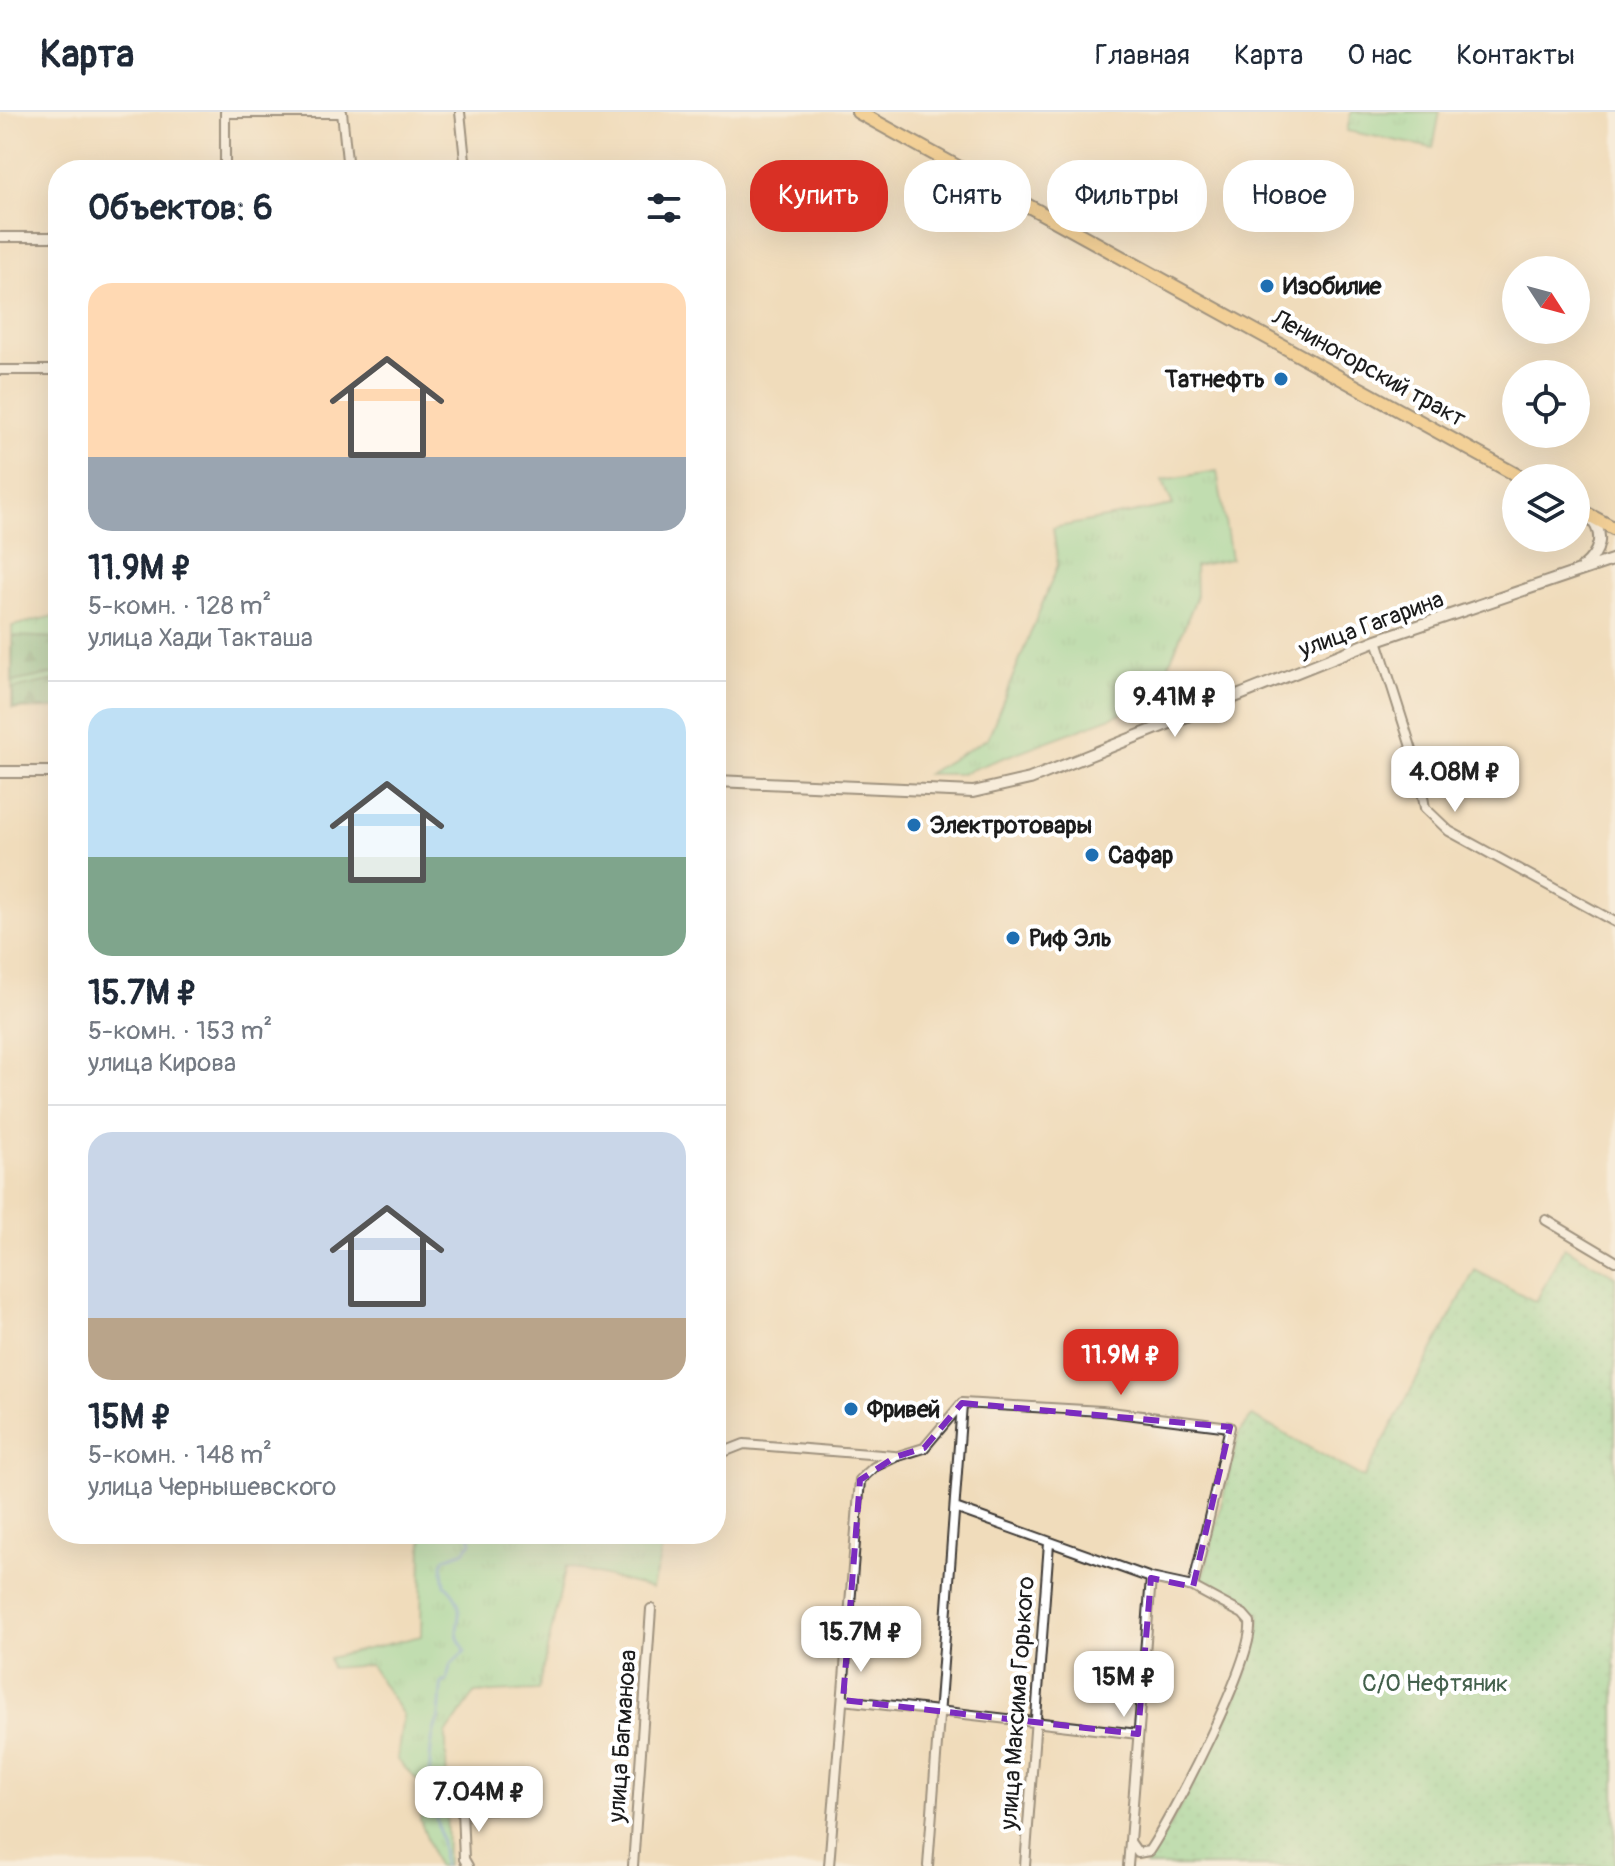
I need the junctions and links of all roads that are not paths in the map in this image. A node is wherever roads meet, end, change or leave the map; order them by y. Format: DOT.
graph roads {
  1 [pos="225,112"];
  2 [pos="342,112"];
  3 [pos="460,112"];
  4 [pos="858,112"];
  5 [pos="225,160"];
  6 [pos="347,160"];
  7 [pos="465,160"];
  8 [pos="0,237"];
  9 [pos="48,237"];
  10 [pos="0,370"];
  11 [pos="48,370"];
  12 [pos="1502,467"];
  13 [pos="1590,515"];
  14 [pos="1590,520"];
  15 [pos="1615,529"];
  16 [pos="1615,559"];
  17 [pos="1575,572"];
  18 [pos="1377,640"];
  19 [pos="0,772"];
  20 [pos="48,772"];
  21 [pos="726,781"];
  22 [pos="1615,922"];
  23 [pos="1546,1220"];
  24 [pos="1615,1261"];
  25 [pos="962,1403"];
  26 [pos="726,1451"];
  27 [pos="895,1457"];
  28 [pos="955,1508"];
  29 [pos="1049,1543"];
  30 [pos="1151,1578"];
  31 [pos="1193,1587"];
  32 [pos="651,1609"];
  33 [pos="843,1700"];
  34 [pos="939,1710"];
  35 [pos="1036,1720"];
  36 [pos="1138,1734"];
  37 [pos="495,1809"];
  38 [pos="1131,1843"];
  39 [pos="468,1866"];
  40 [pos="633,1866"];
  41 [pos="829,1866"];
  42 [pos="928,1866"];
  43 [pos="1025,1866"];
  44 [pos="1128,1866"];
  1 -- 2 [label="street"];
  1 -- 5 [label="street"];
  2 -- 6 [label="street"];
  3 -- 7 [label="street"];
  4 -- 12 [label="main road, Лениногорский тракт"];
  8 -- 9 [label="street"];
  10 -- 11 [label="street"];
  13 -- 15 [label="main road"];
  14 -- 17 [label="street"];
  16 -- 17 [label="street, улица Гагарина"];
  17 -- 18 [label="street, улица Гагарина"];
  18 -- 21 [label="street, улица Гагарина"];
  18 -- 22 [label="street"];
  19 -- 20 [label="street"];
  23 -- 24 [label="street"];
  25 -- 27 [label="street"];
  25 -- 28 [label="street"];
  25 -- 31 [label="street"];
  26 -- 27 [label="street"];
  27 -- 33 [label="street"];
  28 -- 29 [label="street"];
  28 -- 34 [label="street"];
  29 -- 30 [label="street"];
  29 -- 35 [label="street, улица Максима Горького"];
  30 -- 31 [label="street"];
  30 -- 36 [label="street"];
  31 -- 38 [label="street"];
  32 -- 40 [label="street, улица Багманова"];
  33 -- 34 [label="street"];
  33 -- 41 [label="street"];
  34 -- 35 [label="street"];
  34 -- 42 [label="street"];
  35 -- 36 [label="street"];
  35 -- 43 [label="street, улица Максима Горького"];
  36 -- 38 [label="street"];
  37 -- 39 [label="street"];
  38 -- 44 [label="street"];
}
